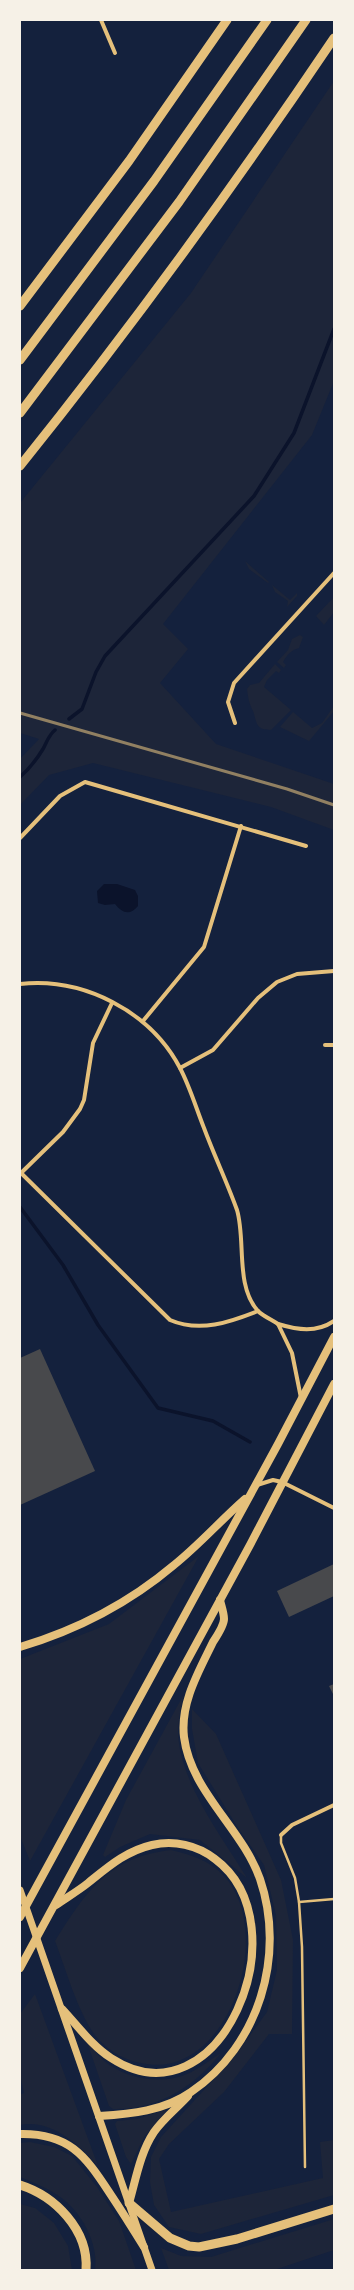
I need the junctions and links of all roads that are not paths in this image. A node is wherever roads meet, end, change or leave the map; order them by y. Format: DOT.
graph roads {
  1 [pos="101,20"];
  2 [pos="227,20"];
  3 [pos="267,20"];
  4 [pos="306,20"];
  5 [pos="334,38"];
  6 [pos="115,53"];
  7 [pos="20,306"];
  8 [pos="20,360"];
  9 [pos="20,413"];
  10 [pos="20,466"];
  11 [pos="334,573"];
  12 [pos="235,723"];
  13 [pos="241,826"];
  14 [pos="20,838"];
  15 [pos="306,846"];
  16 [pos="334,971"];
  17 [pos="20,984"];
  18 [pos="112,1003"];
  19 [pos="143,1021"];
  20 [pos="325,1045"];
  21 [pos="334,1045"];
  22 [pos="180,1068"];
  23 [pos="20,1172"];
  24 [pos="258,1311"];
  25 [pos="334,1321"];
  26 [pos="278,1324"];
  27 [pos="334,1337"];
  28 [pos="334,1384"];
  29 [pos="301,1399"];
  30 [pos="282,1482"];
  31 [pos="255,1486"];
  32 [pos="250,1494"];
  33 [pos="334,1508"];
  34 [pos="220,1600"];
  35 [pos="20,1648"];
  36 [pos="334,1805"];
  37 [pos="281,1835"];
  38 [pos="20,1890"];
  39 [pos="334,1898"];
  40 [pos="299,1902"];
  41 [pos="53,1906"];
  42 [pos="20,1917"];
  43 [pos="20,1968"];
  44 [pos="62,2009"];
  45 [pos="191,2093"];
  46 [pos="98,2116"];
  47 [pos="20,2134"];
  48 [pos="306,2167"];
  49 [pos="20,2185"];
  50 [pos="129,2203"];
  51 [pos="334,2209"];
  52 [pos="144,2247"];
  53 [pos="86,2270"];
  54 [pos="152,2270"];
  1 -- 6 [label="street"];
  2 -- 7 [label="highway"];
  3 -- 8 [label="highway"];
  4 -- 9 [label="highway"];
  5 -- 10 [label="highway"];
  11 -- 12 [label="street"];
  13 -- 14 [label="street"];
  13 -- 15 [label="street"];
  13 -- 19 [label="street"];
  16 -- 22 [label="street"];
  17 -- 18 [label="street"];
  18 -- 19 [label="street"];
  18 -- 23 [label="street"];
  19 -- 22 [label="street"];
  20 -- 21 [label="street"];
  22 -- 24 [label="street"];
  23 -- 24 [label="street"];
  24 -- 26 [label="street"];
  25 -- 26 [label="street"];
  26 -- 29 [label="street"];
  27 -- 29 [label="highway"];
  28 -- 30 [label="highway"];
  29 -- 31 [label="highway"];
  30 -- 31 [label="street"];
  30 -- 33 [label="street"];
  30 -- 34 [label="highway"];
  31 -- 32 [label="highway"];
  32 -- 35 [label="highway"];
  32 -- 42 [label="highway"];
  34 -- 41 [label="highway"];
  34 -- 45 [label="highway"];
  36 -- 37 [label="street"];
  37 -- 40 [label="lane"];
  38 -- 44 [label="main road"];
  39 -- 40 [label="lane"];
  40 -- 48 [label="lane"];
  41 -- 43 [label="highway"];
  41 -- 44 [label="highway"];
  44 -- 46 [label="main road"];
  45 -- 46 [label="highway"];
  45 -- 50 [label="highway"];
  46 -- 50 [label="main road"];
  47 -- 52 [label="highway"];
  49 -- 53 [label="highway"];
  50 -- 51 [label="highway"];
  50 -- 52 [label="main road"];
  52 -- 54 [label="main road"];
}
